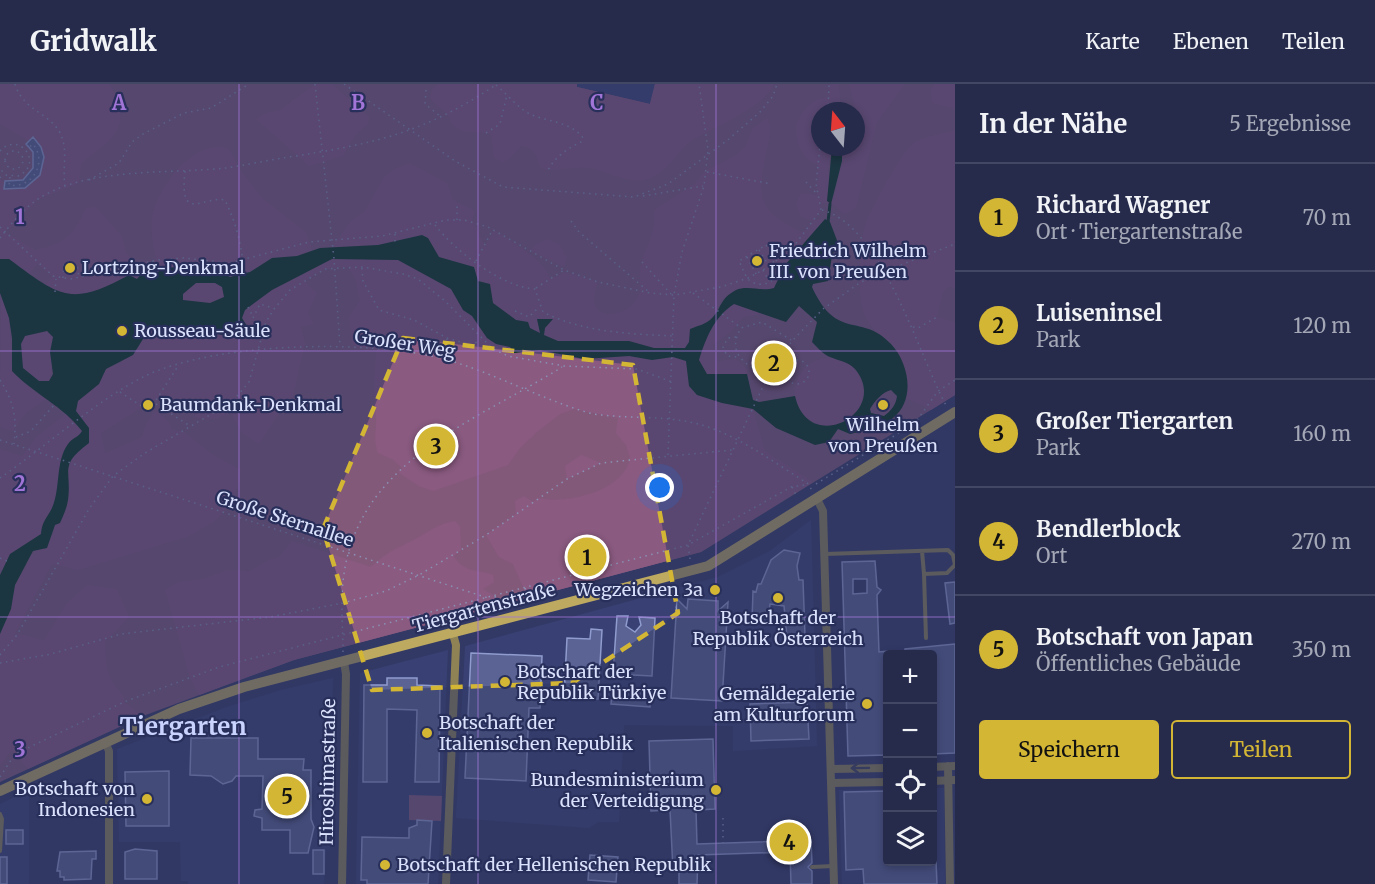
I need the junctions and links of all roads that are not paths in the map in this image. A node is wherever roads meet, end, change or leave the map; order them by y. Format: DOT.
graph roads {
  1 [pos="951,409"];
  2 [pos="815,495"];
  3 [pos="922,551"];
  4 [pos="825,554"];
  5 [pos="924,574"];
  6 [pos="453,634"];
  7 [pos="926,638"];
  8 [pos="343,659"];
  9 [pos="105,742"];
  10 [pos="952,766"];
  11 [pos="937,767"];
  12 [pos="883,768"];
  13 [pos="832,769"];
  14 [pos="952,781"];
  15 [pos="883,782"];
  16 [pos="832,783"];
  17 [pos="0,791"];
  18 [pos="0,814"];
  19 [pos="0,851"];
  20 [pos="834,866"];
  21 [pos="812,867"];
  22 [pos="110,884"];
  23 [pos="342,884"];
  24 [pos="446,884"];
  25 [pos="834,884"];
  26 [pos="950,884"];
  1 -- 2 [label="main road, Tiergartenstraße"];
  2 -- 4 [label="street"];
  2 -- 6 [label="main road, Tiergartenstraße"];
  3 -- 4 [label="lane"];
  3 -- 5 [label="lane"];
  3 -- 5 [label="lane"];
  4 -- 13 [label="street"];
  5 -- 7 [label="lane"];
  6 -- 8 [label="main road, Tiergartenstraße"];
  6 -- 24 [label="street"];
  8 -- 9 [label="main road, Tiergartenstraße"];
  8 -- 23 [label="street, Hiroshimastraße"];
  9 -- 17 [label="main road, Tiergartenstraße"];
  9 -- 22 [label="street"];
  10 -- 11 [label="street"];
  10 -- 14 [label="street"];
  12 -- 13 [label="street, one-way"];
  13 -- 16 [label="street"];
  14 -- 26 [label="street"];
  15 -- 16 [label="street"];
  16 -- 20 [label="street"];
  18 -- 19 [label="lane"];
  20 -- 21 [label="lane"];
  20 -- 25 [label="street"];
}
